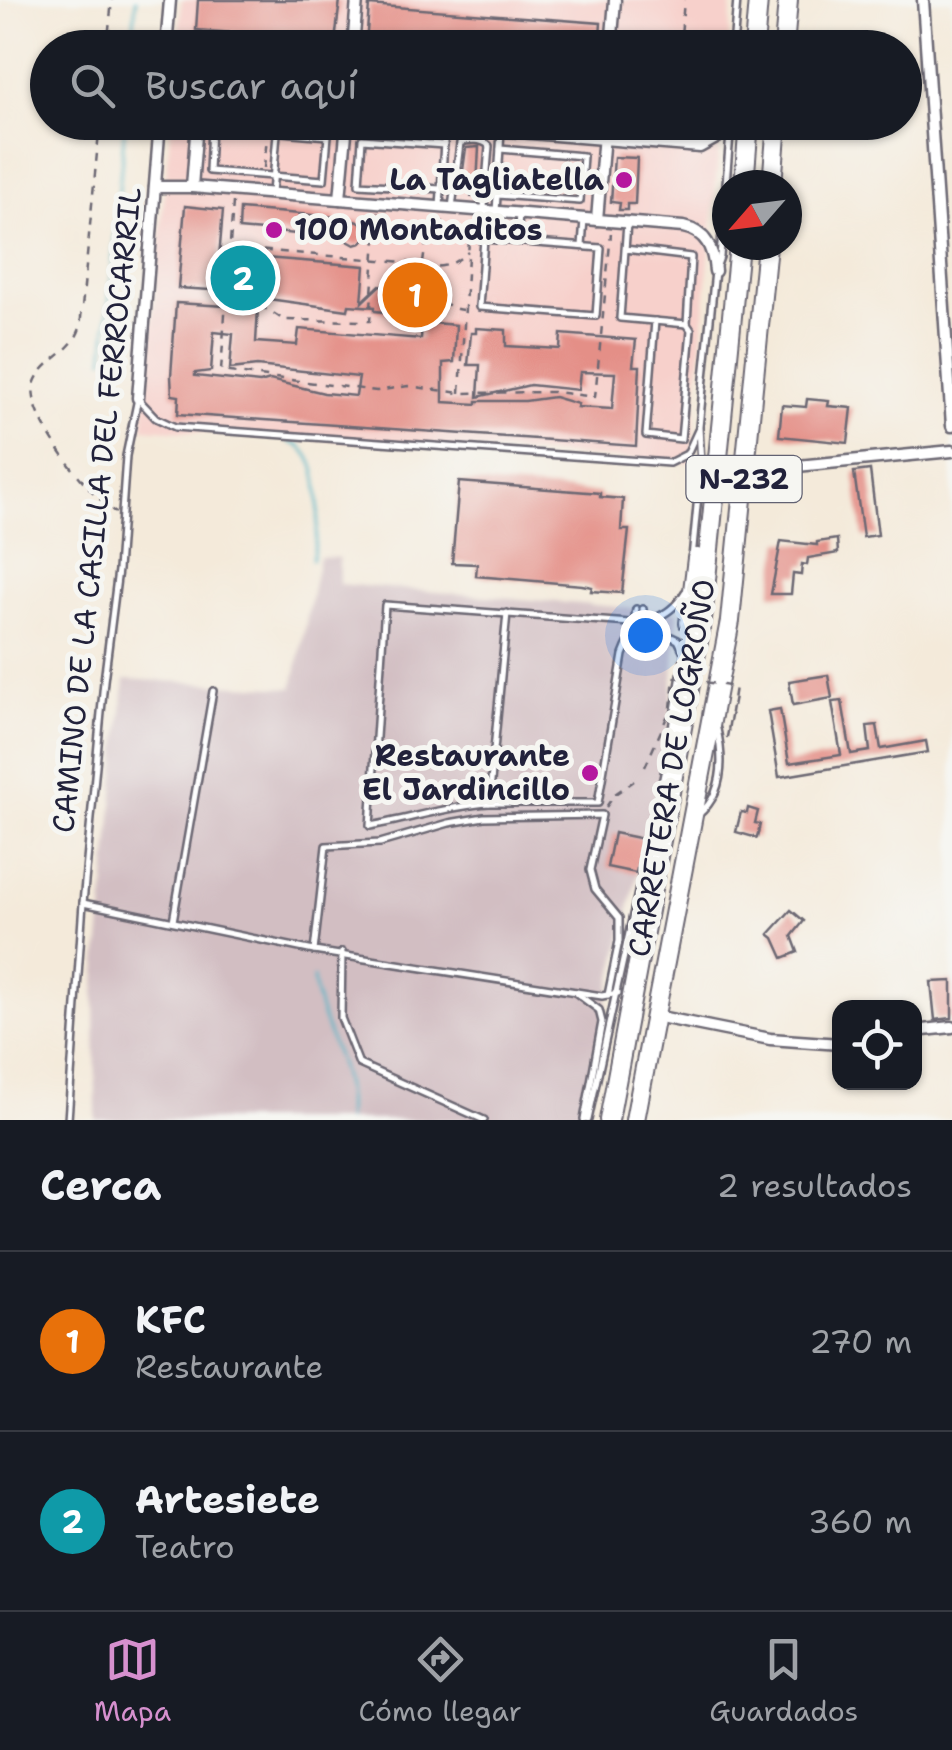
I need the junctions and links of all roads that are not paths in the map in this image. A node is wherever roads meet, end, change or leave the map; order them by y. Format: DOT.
graph roads {
  1 [pos="170,0"];
  2 [pos="357,0"];
  3 [pos="615,0"];
  4 [pos="737,0"];
  5 [pos="788,0"];
  6 [pos="922,0"];
  7 [pos="168,30"];
  8 [pos="354,30"];
  9 [pos="612,30"];
  10 [pos="734,30"];
  11 [pos="785,30"];
  12 [pos="159,140"];
  13 [pos="196,140"];
  14 [pos="211,140"];
  15 [pos="276,140"];
  16 [pos="328,140"];
  17 [pos="345,140"];
  18 [pos="362,140"];
  19 [pos="376,140"];
  20 [pos="445,140"];
  21 [pos="501,140"];
  22 [pos="604,140"];
  23 [pos="713,140"];
  24 [pos="727,140"];
  25 [pos="747,140"];
  26 [pos="776,140"];
  27 [pos="444,145"];
  28 [pos="500,149"];
  29 [pos="745,170"];
  30 [pos="773,170"];
  31 [pos="274,176"];
  32 [pos="155,187"];
  33 [pos="192,187"];
  34 [pos="442,190"];
  35 [pos="272,194"];
  36 [pos="497,195"];
  37 [pos="340,199"];
  38 [pos="446,208"];
  39 [pos="490,211"];
  40 [pos="519,214"];
  41 [pos="584,219"];
  42 [pos="597,220"];
  43 [pos="627,223"];
  44 [pos="517,241"];
  45 [pos="582,246"];
  46 [pos="625,249"];
  47 [pos="738,260"];
  48 [pos="765,260"];
  49 [pos="715,271"];
  50 [pos="655,321"];
  51 [pos="687,324"];
  52 [pos="729,346"];
  53 [pos="138,398"];
  54 [pos="952,426"];
  55 [pos="699,427"];
  56 [pos="952,451"];
  57 [pos="745,470"];
  58 [pos="690,584"];
  59 [pos="506,613"];
  60 [pos="634,623"];
  61 [pos="689,623"];
  62 [pos="644,624"];
  63 [pos="686,655"];
  64 [pos="213,690"];
  65 [pos="489,803"];
  66 [pos="83,902"];
  67 [pos="173,921"];
  68 [pos="314,950"];
  69 [pos="342,952"];
  70 [pos="573,990"];
  71 [pos="618,992"];
  72 [pos="608,995"];
  73 [pos="655,1016"];
  74 [pos="952,1028"];
  75 [pos="922,1031"];
  76 [pos="832,1044"];
  77 [pos="68,1120"];
  78 [pos="484,1120"];
  79 [pos="586,1120"];
  80 [pos="608,1120"];
  81 [pos="637,1120"];
  1 -- 7 [label="street"];
  2 -- 8 [label="street"];
  3 -- 9 [label="street"];
  4 -- 10 [label="lane"];
  5 -- 11 [label="highway"];
  6 -- 54 [label="street"];
  12 -- 32 [label="street, CAMINO DE LA CASILLA DEL FERROCARRIL"];
  13 -- 33 [label="street"];
  14 -- 31 [label="lane"];
  15 -- 31 [label="lane"];
  16 -- 31 [label="lane"];
  17 -- 37 [label="street"];
  18 -- 34 [label="lane"];
  19 -- 27 [label="lane"];
  20 -- 27 [label="lane"];
  21 -- 28 [label="lane"];
  22 -- 23 [label="street"];
  22 -- 42 [label="street"];
  24 -- 49 [label="lane"];
  25 -- 29 [label="highway"];
  26 -- 30 [label="highway"];
  27 -- 34 [label="lane"];
  28 -- 36 [label="lane"];
  28 -- 36 [label="lane"];
  31 -- 35 [label="lane"];
  32 -- 33 [label="street"];
  32 -- 53 [label="street, CAMINO DE LA CASILLA DEL FERROCARRIL"];
  33 -- 35 [label="street"];
  34 -- 38 [label="lane"];
  35 -- 37 [label="street"];
  36 -- 39 [label="lane"];
  37 -- 38 [label="street"];
  38 -- 39 [label="street"];
  38 -- 39 [label="lane"];
  39 -- 40 [label="street"];
  40 -- 41 [label="street"];
  40 -- 44 [label="lane"];
  41 -- 42 [label="street"];
  41 -- 45 [label="lane"];
  42 -- 43 [label="street"];
  43 -- 46 [label="lane"];
  43 -- 49 [label="street"];
  44 -- 45 [label="lane"];
  44 -- 45 [label="lane"];
  46 -- 50 [label="lane"];
  46 -- 51 [label="lane"];
  47 -- 52 [label="highway, CARRETERA DE LOGROÑO / N-232"];
  48 -- 57 [label="highway, CARRETERA DE LOGROÑO / N-232"];
  49 -- 55 [label="lane"];
  50 -- 51 [label="lane"];
  50 -- 51 [label="lane"];
  52 -- 61 [label="highway"];
  52 -- 80 [label="highway, CARRETERA DE LOGROÑO / N-232"];
  53 -- 55 [label="lane"];
  53 -- 66 [label="lane, CAMINO DE LA CASILLA DEL FERROCARRIL"];
  55 -- 58 [label="lane"];
  56 -- 57 [label="street"];
  57 -- 73 [label="highway, CARRETERA DE LOGROÑO / N-232"];
  58 -- 61 [label="lane"];
  58 -- 62 [label="lane"];
  59 -- 60 [label="lane"];
  59 -- 65 [label="lane"];
  59 -- 65 [label="lane"];
  60 -- 62 [label="lane"];
  60 -- 62 [label="lane"];
  61 -- 63 [label="lane"];
  62 -- 63 [label="lane"];
  62 -- 65 [label="lane"];
  63 -- 71 [label="lane"];
  64 -- 67 [label="lane"];
  66 -- 67 [label="lane"];
  66 -- 77 [label="lane, CAMINO DE LA CASILLA DEL FERROCARRIL"];
  67 -- 68 [label="lane"];
  68 -- 69 [label="lane"];
  68 -- 72 [label="lane"];
  69 -- 70 [label="lane"];
  69 -- 78 [label="lane"];
  70 -- 72 [label="lane"];
  70 -- 79 [label="lane"];
  71 -- 72 [label="lane"];
  71 -- 79 [label="lane"];
  73 -- 76 [label="street"];
  73 -- 81 [label="highway, CARRETERA DE LOGROÑO / N-232"];
  74 -- 75 [label="street"];
}
